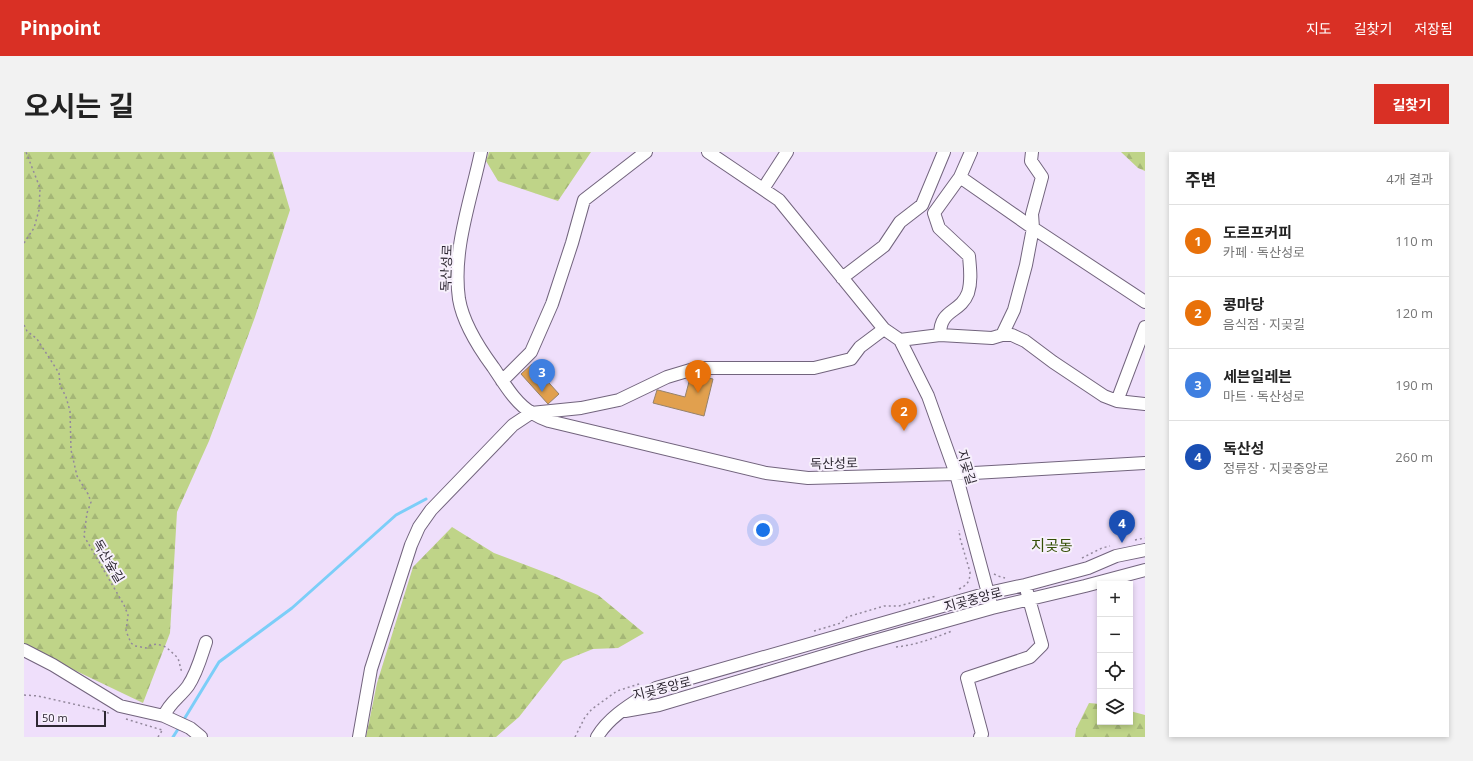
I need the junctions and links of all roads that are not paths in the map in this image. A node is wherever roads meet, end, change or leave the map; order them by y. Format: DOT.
graph roads {
  1 [pos="481,152"];
  2 [pos="646,152"];
  3 [pos="708,152"];
  4 [pos="787,152"];
  5 [pos="944,152"];
  6 [pos="971,152"];
  7 [pos="1032,152"];
  8 [pos="960,177"];
  9 [pos="763,189"];
  10 [pos="1033,228"];
  11 [pos="842,278"];
  12 [pos="1145,302"];
  13 [pos="1145,327"];
  14 [pos="884,330"];
  15 [pos="1002,335"];
  16 [pos="940,336"];
  17 [pos="900,340"];
  18 [pos="502,381"];
  19 [pos="1117,401"];
  20 [pos="1145,404"];
  21 [pos="531,413"];
  22 [pos="1145,463"];
  23 [pos="956,474"];
  24 [pos="1145,550"];
  25 [pos="1145,570"];
  26 [pos="1025,585"];
  27 [pos="988,594"];
  28 [pos="1029,600"];
  29 [pos="992,608"];
  30 [pos="206,642"];
  31 [pos="24,650"];
  32 [pos="622,711"];
  33 [pos="169,718"];
  34 [pos="201,737"];
  35 [pos="359,737"];
  36 [pos="598,737"];
  37 [pos="980,737"];
  1 -- 18 [label="street, 독산성로"];
  2 -- 18 [label="street"];
  3 -- 9 [label="street"];
  4 -- 9 [label="street"];
  5 -- 11 [label="street"];
  6 -- 8 [label="street"];
  7 -- 10 [label="street"];
  8 -- 10 [label="street"];
  8 -- 16 [label="street"];
  9 -- 11 [label="street"];
  10 -- 12 [label="street"];
  10 -- 15 [label="street"];
  11 -- 14 [label="street"];
  13 -- 19 [label="street"];
  14 -- 17 [label="street"];
  14 -- 21 [label="street"];
  15 -- 16 [label="street"];
  15 -- 19 [label="street"];
  16 -- 17 [label="street"];
  17 -- 23 [label="street, 지곶길"];
  18 -- 21 [label="street, 독산성로"];
  19 -- 20 [label="street"];
  21 -- 23 [label="street, 독산성로"];
  21 -- 35 [label="street"];
  22 -- 23 [label="street, 독산성로"];
  23 -- 27 [label="street, 지곶길"];
  24 -- 26 [label="street, 지곶중앙로"];
  25 -- 28 [label="street, 지곶중앙로"];
  26 -- 27 [label="street, 지곶중앙로"];
  26 -- 28 [label="street"];
  27 -- 29 [label="street, 지곶길"];
  27 -- 32 [label="street, 지곶중앙로"];
  28 -- 29 [label="street, 지곶중앙로"];
  28 -- 37 [label="street"];
  29 -- 32 [label="street, 지곶중앙로"];
  30 -- 33 [label="street"];
  31 -- 33 [label="street"];
  32 -- 36 [label="street"];
  33 -- 34 [label="street"];
}
